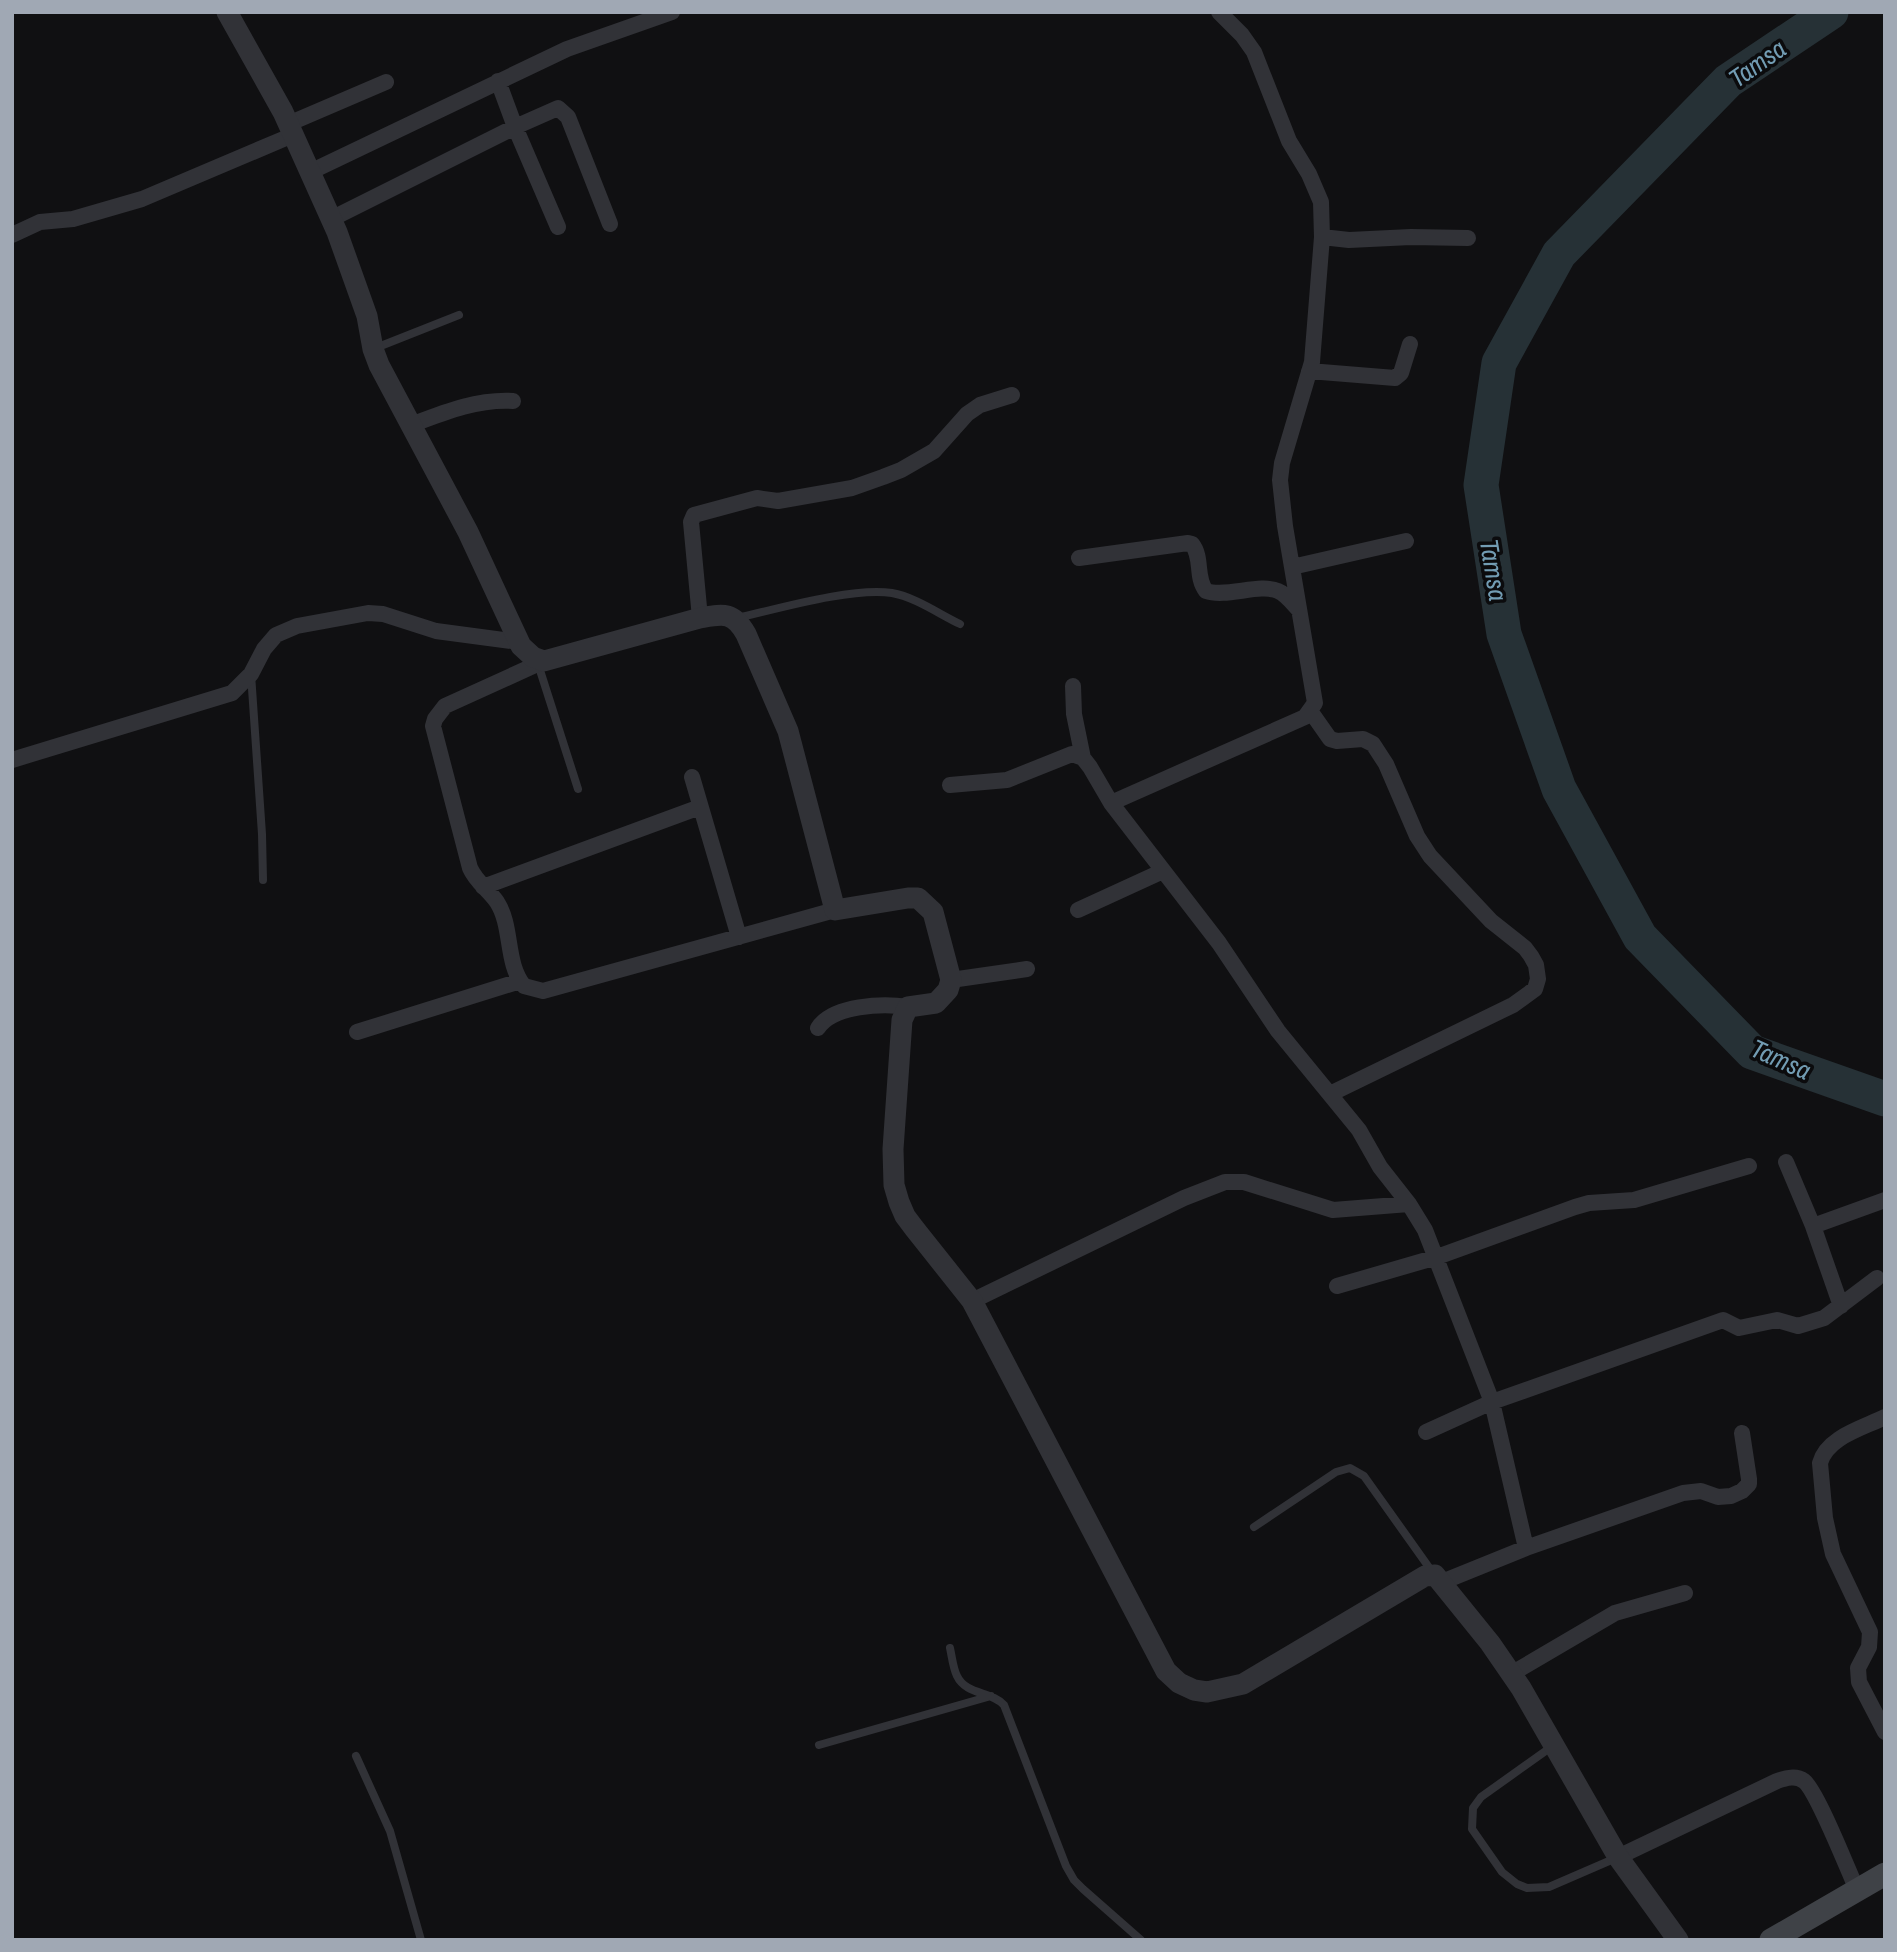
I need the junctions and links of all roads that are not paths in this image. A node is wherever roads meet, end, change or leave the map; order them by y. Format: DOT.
graph roads {
  1 [pos="228,12"];
  2 [pos="672,12"];
  3 [pos="1219,12"];
  4 [pos="498,81"];
  5 [pos="386,82"];
  6 [pos="515,127"];
  7 [pos="290,130"];
  8 [pos="310,172"];
  9 [pos="331,219"];
  10 [pos="610,224"];
  11 [pos="558,227"];
  12 [pos="12,235"];
  13 [pos="1322,237"];
  14 [pos="1468,239"];
  15 [pos="459,316"];
  16 [pos="1410,344"];
  17 [pos="373,349"];
  18 [pos="1309,371"];
  19 [pos="1012,395"];
  20 [pos="513,401"];
  21 [pos="411,425"];
  22 [pos="1406,541"];
  23 [pos="1079,558"];
  24 [pos="1292,567"];
  25 [pos="1299,610"];
  26 [pos="700,618"];
  27 [pos="734,619"];
  28 [pos="960,624"];
  29 [pos="519,642"];
  30 [pos="541,663"];
  31 [pos="251,674"];
  32 [pos="1073,686"];
  33 [pos="1311,712"];
  34 [pos="1083,758"];
  35 [pos="12,760"];
  36 [pos="692,777"];
  37 [pos="950,785"];
  38 [pos="578,789"];
  39 [pos="1111,803"];
  40 [pos="700,807"];
  41 [pos="1163,872"];
  42 [pos="263,880"];
  43 [pos="483,887"];
  44 [pos="835,910"];
  45 [pos="1078,910"];
  46 [pos="739,936"];
  47 [pos="1027,969"];
  48 [pos="951,980"];
  49 [pos="520,981"];
  50 [pos="908,1007"];
  51 [pos="818,1028"];
  52 [pos="357,1032"];
  53 [pos="1329,1094"];
  54 [pos="1786,1162"];
  55 [pos="1749,1166"];
  56 [pos="1885,1200"];
  57 [pos="1409,1204"];
  58 [pos="1813,1226"];
  59 [pos="1437,1257"];
  60 [pos="1877,1278"];
  61 [pos="1337,1286"];
  62 [pos="972,1301"];
  63 [pos="1841,1306"];
  64 [pos="1493,1402"];
  65 [pos="1885,1417"];
  66 [pos="1426,1432"];
  67 [pos="1742,1433"];
  68 [pos="1254,1527"];
  69 [pos="1526,1548"];
  70 [pos="1439,1578"];
  71 [pos="1685,1593"];
  72 [pos="950,1648"];
  73 [pos="1511,1674"];
  74 [pos="991,1696"];
  75 [pos="1885,1732"];
  76 [pos="819,1745"];
  77 [pos="1554,1745"];
  78 [pos="356,1756"];
  79 [pos="1618,1857"];
  80 [pos="1885,1874"];
  81 [pos="1857,1890"];
  82 [pos="421,1940"];
  83 [pos="1141,1940"];
  84 [pos="1678,1940"];
  85 [pos="1771,1940"];
  1 -- 7 [label="street"];
  2 -- 4 [label="street"];
  3 -- 13 [label="street"];
  4 -- 6 [label="street"];
  4 -- 8 [label="street"];
  5 -- 7 [label="street"];
  6 -- 9 [label="street"];
  6 -- 10 [label="street"];
  6 -- 11 [label="street"];
  7 -- 8 [label="street"];
  7 -- 12 [label="street"];
  8 -- 9 [label="street"];
  9 -- 17 [label="street"];
  13 -- 14 [label="street"];
  13 -- 18 [label="street"];
  15 -- 17 [label="lane"];
  16 -- 18 [label="street"];
  17 -- 21 [label="street"];
  18 -- 24 [label="street"];
  19 -- 26 [label="street"];
  20 -- 21 [label="street"];
  21 -- 29 [label="street"];
  22 -- 24 [label="street"];
  23 -- 25 [label="street"];
  24 -- 25 [label="street"];
  25 -- 33 [label="street"];
  26 -- 27 [label="street"];
  26 -- 30 [label="street"];
  27 -- 28 [label="lane"];
  27 -- 44 [label="street"];
  29 -- 30 [label="street"];
  29 -- 31 [label="street"];
  30 -- 38 [label="lane"];
  30 -- 43 [label="street"];
  31 -- 35 [label="street"];
  31 -- 42 [label="lane"];
  32 -- 34 [label="street"];
  33 -- 39 [label="street"];
  33 -- 53 [label="street"];
  34 -- 37 [label="street"];
  34 -- 39 [label="street"];
  36 -- 40 [label="street"];
  39 -- 41 [label="street"];
  40 -- 43 [label="street"];
  40 -- 46 [label="street"];
  41 -- 45 [label="street"];
  41 -- 53 [label="street"];
  43 -- 49 [label="street"];
  44 -- 46 [label="street"];
  44 -- 48 [label="street"];
  46 -- 49 [label="street"];
  47 -- 48 [label="street"];
  48 -- 50 [label="street"];
  49 -- 52 [label="street"];
  50 -- 51 [label="street"];
  50 -- 62 [label="street"];
  53 -- 57 [label="street"];
  54 -- 58 [label="street"];
  55 -- 59 [label="street"];
  56 -- 58 [label="street"];
  57 -- 59 [label="street"];
  57 -- 62 [label="street"];
  58 -- 63 [label="street"];
  59 -- 61 [label="street"];
  59 -- 64 [label="street"];
  60 -- 63 [label="street"];
  62 -- 70 [label="street"];
  63 -- 64 [label="street"];
  64 -- 66 [label="street"];
  64 -- 69 [label="street"];
  65 -- 75 [label="street"];
  67 -- 69 [label="street"];
  68 -- 70 [label="lane"];
  69 -- 70 [label="street"];
  70 -- 73 [label="street"];
  71 -- 73 [label="street"];
  72 -- 74 [label="lane"];
  73 -- 77 [label="street"];
  74 -- 76 [label="lane"];
  74 -- 83 [label="lane"];
  77 -- 79 [label="street"];
  77 -- 79 [label="lane"];
  78 -- 82 [label="lane"];
  79 -- 81 [label="street"];
  79 -- 84 [label="street"];
  80 -- 81 [label="main road"];
  81 -- 85 [label="main road"];
}
